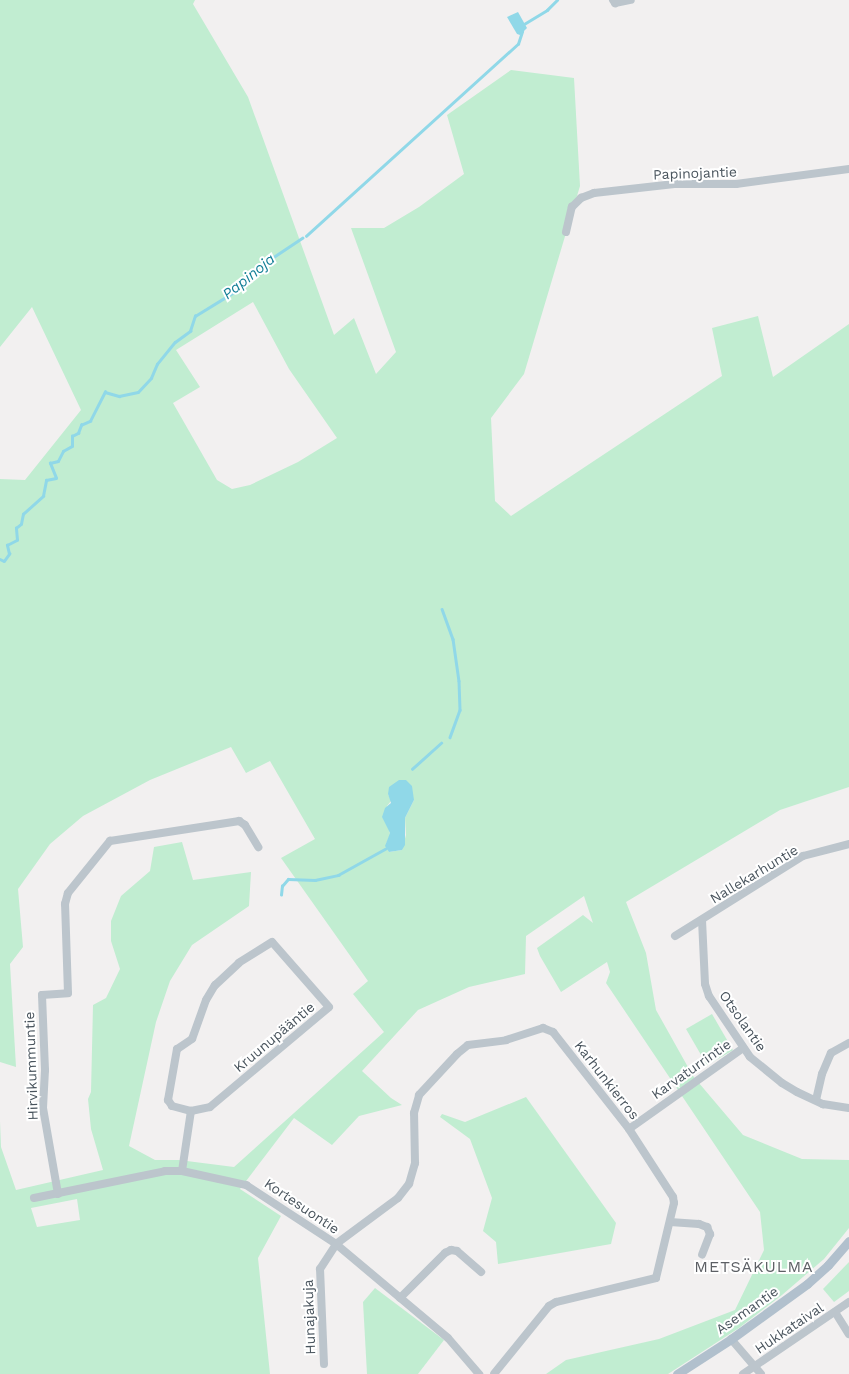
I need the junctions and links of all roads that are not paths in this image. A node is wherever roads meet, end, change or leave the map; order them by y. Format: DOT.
graph roads {
  1 [pos="613,0"];
  2 [pos="630,0"];
  3 [pos="849,169"];
  4 [pos="566,232"];
  5 [pos="849,844"];
  6 [pos="258,847"];
  7 [pos="702,920"];
  8 [pos="675,936"];
  9 [pos="849,1043"];
  10 [pos="743,1048"];
  11 [pos="816,1100"];
  12 [pos="849,1108"];
  13 [pos="191,1111"];
  14 [pos="629,1129"];
  15 [pos="182,1171"];
  16 [pos="58,1194"];
  17 [pos="34,1198"];
  18 [pos="670,1222"];
  19 [pos="849,1241"];
  20 [pos="336,1244"];
  21 [pos="702,1255"];
  22 [pos="481,1272"];
  23 [pos="400,1298"];
  24 [pos="849,1302"];
  25 [pos="835,1312"];
  26 [pos="849,1334"];
  27 [pos="732,1339"];
  28 [pos="324,1364"];
  29 [pos="756,1366"];
  30 [pos="479,1374"];
  31 [pos="494,1374"];
  32 [pos="677,1374"];
  33 [pos="743,1374"];
  34 [pos="761,1374"];
  1 -- 2 [label="street"];
  3 -- 4 [label="street, Papinojantie"];
  5 -- 7 [label="street, Nallekarhuntie"];
  6 -- 16 [label="street, Hirvikummuntie"];
  7 -- 8 [label="street, Nallekarhuntie"];
  7 -- 10 [label="street, Otsolantie"];
  9 -- 11 [label="street"];
  10 -- 11 [label="street, Otsolantie"];
  10 -- 14 [label="street, Karvaturrintie"];
  11 -- 12 [label="street, Otsolantie"];
  13 -- 13 [label="street, Kruunupääntie"];
  13 -- 15 [label="street"];
  14 -- 18 [label="street, Karhunkierros"];
  14 -- 20 [label="street, Karhunkierros"];
  15 -- 16 [label="street, Kortesuontie"];
  15 -- 20 [label="street, Kortesuontie"];
  16 -- 17 [label="street, Kortesuontie"];
  18 -- 21 [label="street"];
  18 -- 31 [label="street, Karhunkierros"];
  19 -- 27 [label="main road, Asemantie"];
  20 -- 23 [label="street, Kortesuontie"];
  20 -- 28 [label="street, Hunajakuja"];
  22 -- 23 [label="street"];
  23 -- 30 [label="street, Kortesuontie"];
  24 -- 25 [label="street, Hukkataival"];
  25 -- 26 [label="street"];
  25 -- 29 [label="street, Hukkataival"];
  27 -- 29 [label="street"];
  27 -- 32 [label="main road, Asemantie"];
  29 -- 33 [label="street, Hukkataival"];
  29 -- 34 [label="street"];
}
